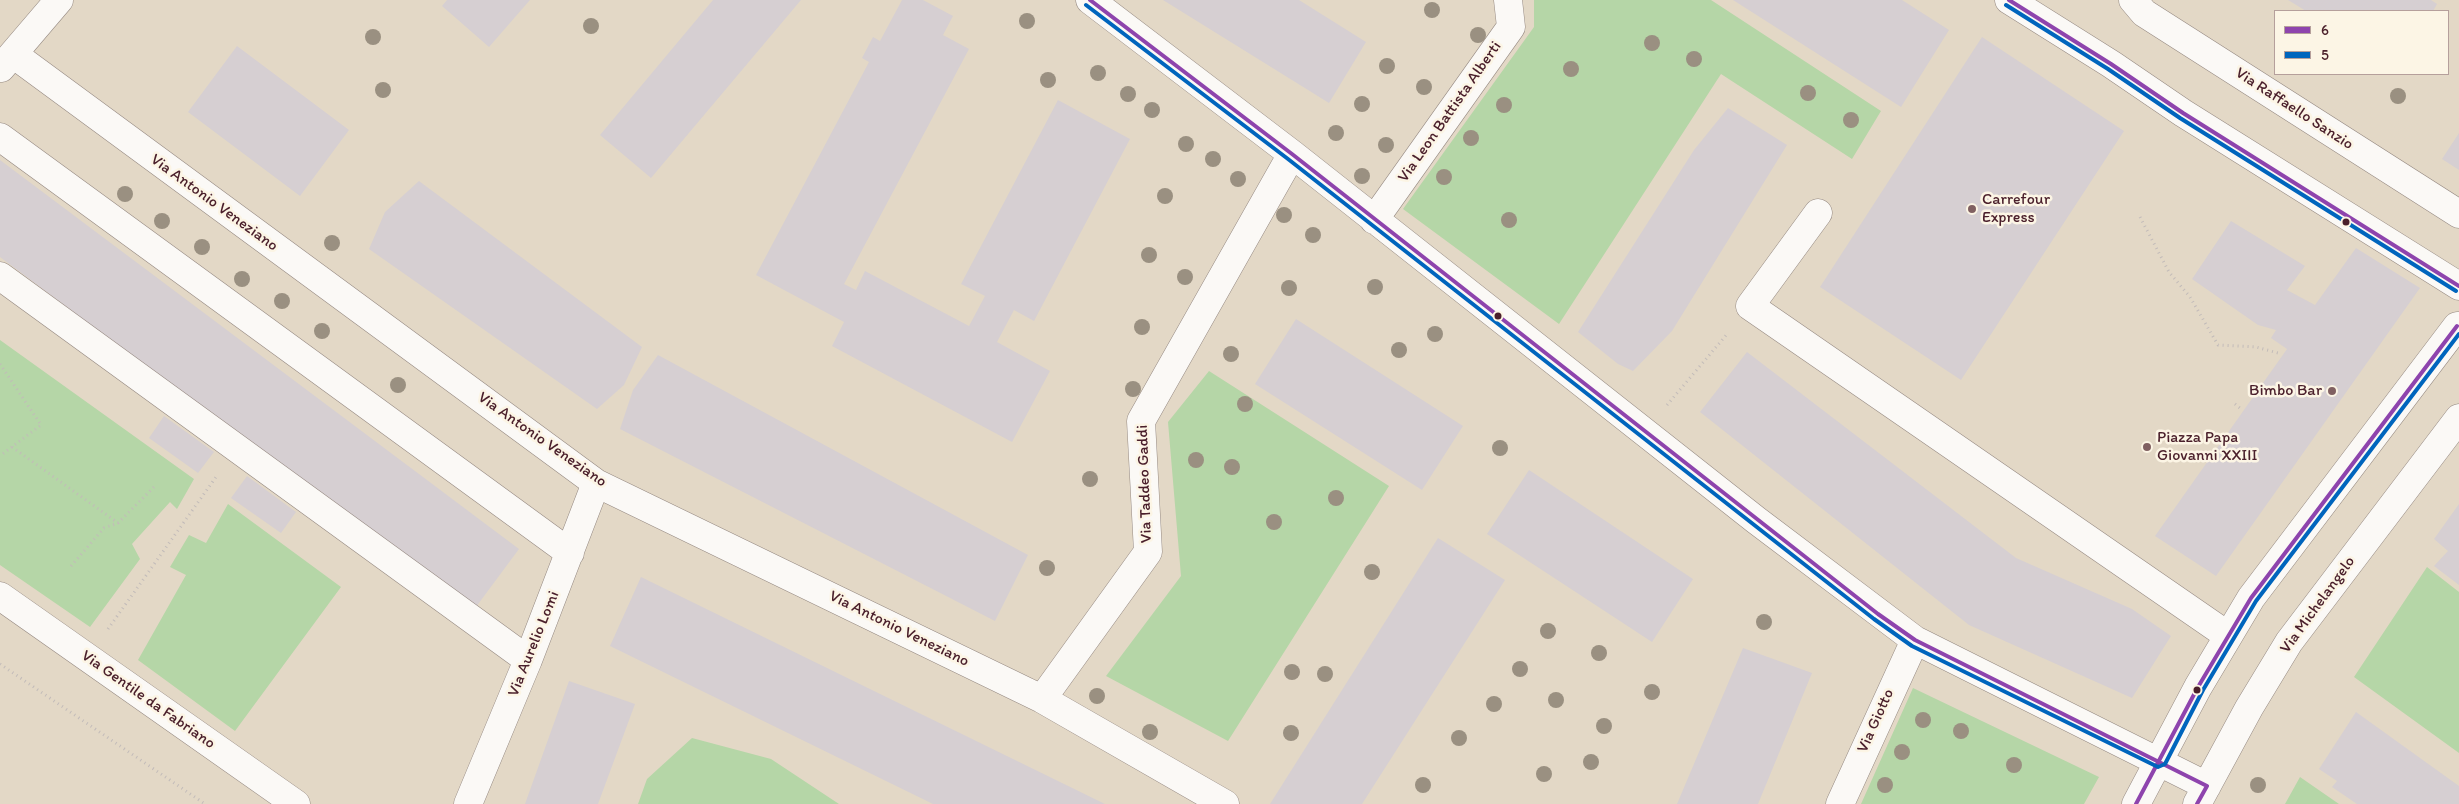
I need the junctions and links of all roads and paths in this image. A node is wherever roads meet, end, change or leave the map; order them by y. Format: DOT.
graph roads {
  1 [pos="59,0"];
  2 [pos="1090,0"];
  3 [pos="1508,0"];
  4 [pos="2010,0"];
  5 [pos="2132,0"];
  6 [pos="6,62"];
  7 [pos="0,137"];
  8 [pos="1292,154"];
  9 [pos="1818,213"];
  10 [pos="2459,214"];
  11 [pos="2140,217"];
  12 [pos="1374,220"];
  13 [pos="0,276"];
  14 [pos="2459,286"];
  15 [pos="2459,296"];
  16 [pos="2458,328"];
  17 [pos="1720,342"];
  18 [pos="2278,353"];
  19 [pos="0,364"];
  20 [pos="2235,404"];
  21 [pos="2242,410"];
  22 [pos="2459,418"];
  23 [pos="1644,432"];
  24 [pos="12,447"];
  25 [pos="236,448"];
  26 [pos="0,456"];
  27 [pos="596,482"];
  28 [pos="155,486"];
  29 [pos="118,523"];
  30 [pos="570,553"];
  31 [pos="71,566"];
  32 [pos="0,596"];
  33 [pos="2227,635"];
  34 [pos="1914,640"];
  35 [pos="88,658"];
  36 [pos="528,660"];
  37 [pos="0,664"];
  38 [pos="1042,699"];
  39 [pos="2160,761"];
  40 [pos="2202,795"];
  41 [pos="205,804"];
  42 [pos="296,804"];
  43 [pos="468,804"];
  44 [pos="1225,804"];
  45 [pos="1840,804"];
  46 [pos="2136,804"];
  1 -- 6 [label="street"];
  2 -- 8 [label="street"];
  3 -- 12 [label="street, Via Leon Battista Alberti"];
  4 -- 14 [label="street"];
  5 -- 10 [label="street, Via Raffaello Sanzio"];
  6 -- 27 [label="street, Via Antonio Veneziano"];
  7 -- 30 [label="street"];
  8 -- 12 [label="street"];
  8 -- 38 [label="street, Via Taddeo Gaddi"];
  9 -- 33 [label="street"];
  11 -- 18 [label="path"];
  12 -- 23 [label="street"];
  13 -- 25 [label="street"];
  15 -- 16 [label="street"];
  16 -- 33 [label="street"];
  17 -- 23 [label="path"];
  19 -- 24 [label="path"];
  20 -- 21 [label="path"];
  22 -- 40 [label="street, Via Michelangelo"];
  23 -- 34 [label="street"];
  24 -- 26 [label="path"];
  24 -- 29 [label="path"];
  25 -- 35 [label="path"];
  25 -- 36 [label="street"];
  27 -- 30 [label="street, Via Aurelio Lomi"];
  27 -- 38 [label="street, Via Antonio Veneziano"];
  28 -- 29 [label="path"];
  29 -- 31 [label="path"];
  30 -- 36 [label="street, Via Aurelio Lomi"];
  32 -- 35 [label="street, Via Gentile da Fabriano"];
  33 -- 39 [label="street"];
  34 -- 39 [label="street"];
  34 -- 45 [label="street, Via Giotto"];
  35 -- 42 [label="street, Via Gentile da Fabriano"];
  36 -- 43 [label="street, Via Aurelio Lomi"];
  37 -- 41 [label="path"];
  38 -- 44 [label="street, Via Antonio Veneziano"];
  39 -- 40 [label="street"];
  39 -- 46 [label="street"];
}
